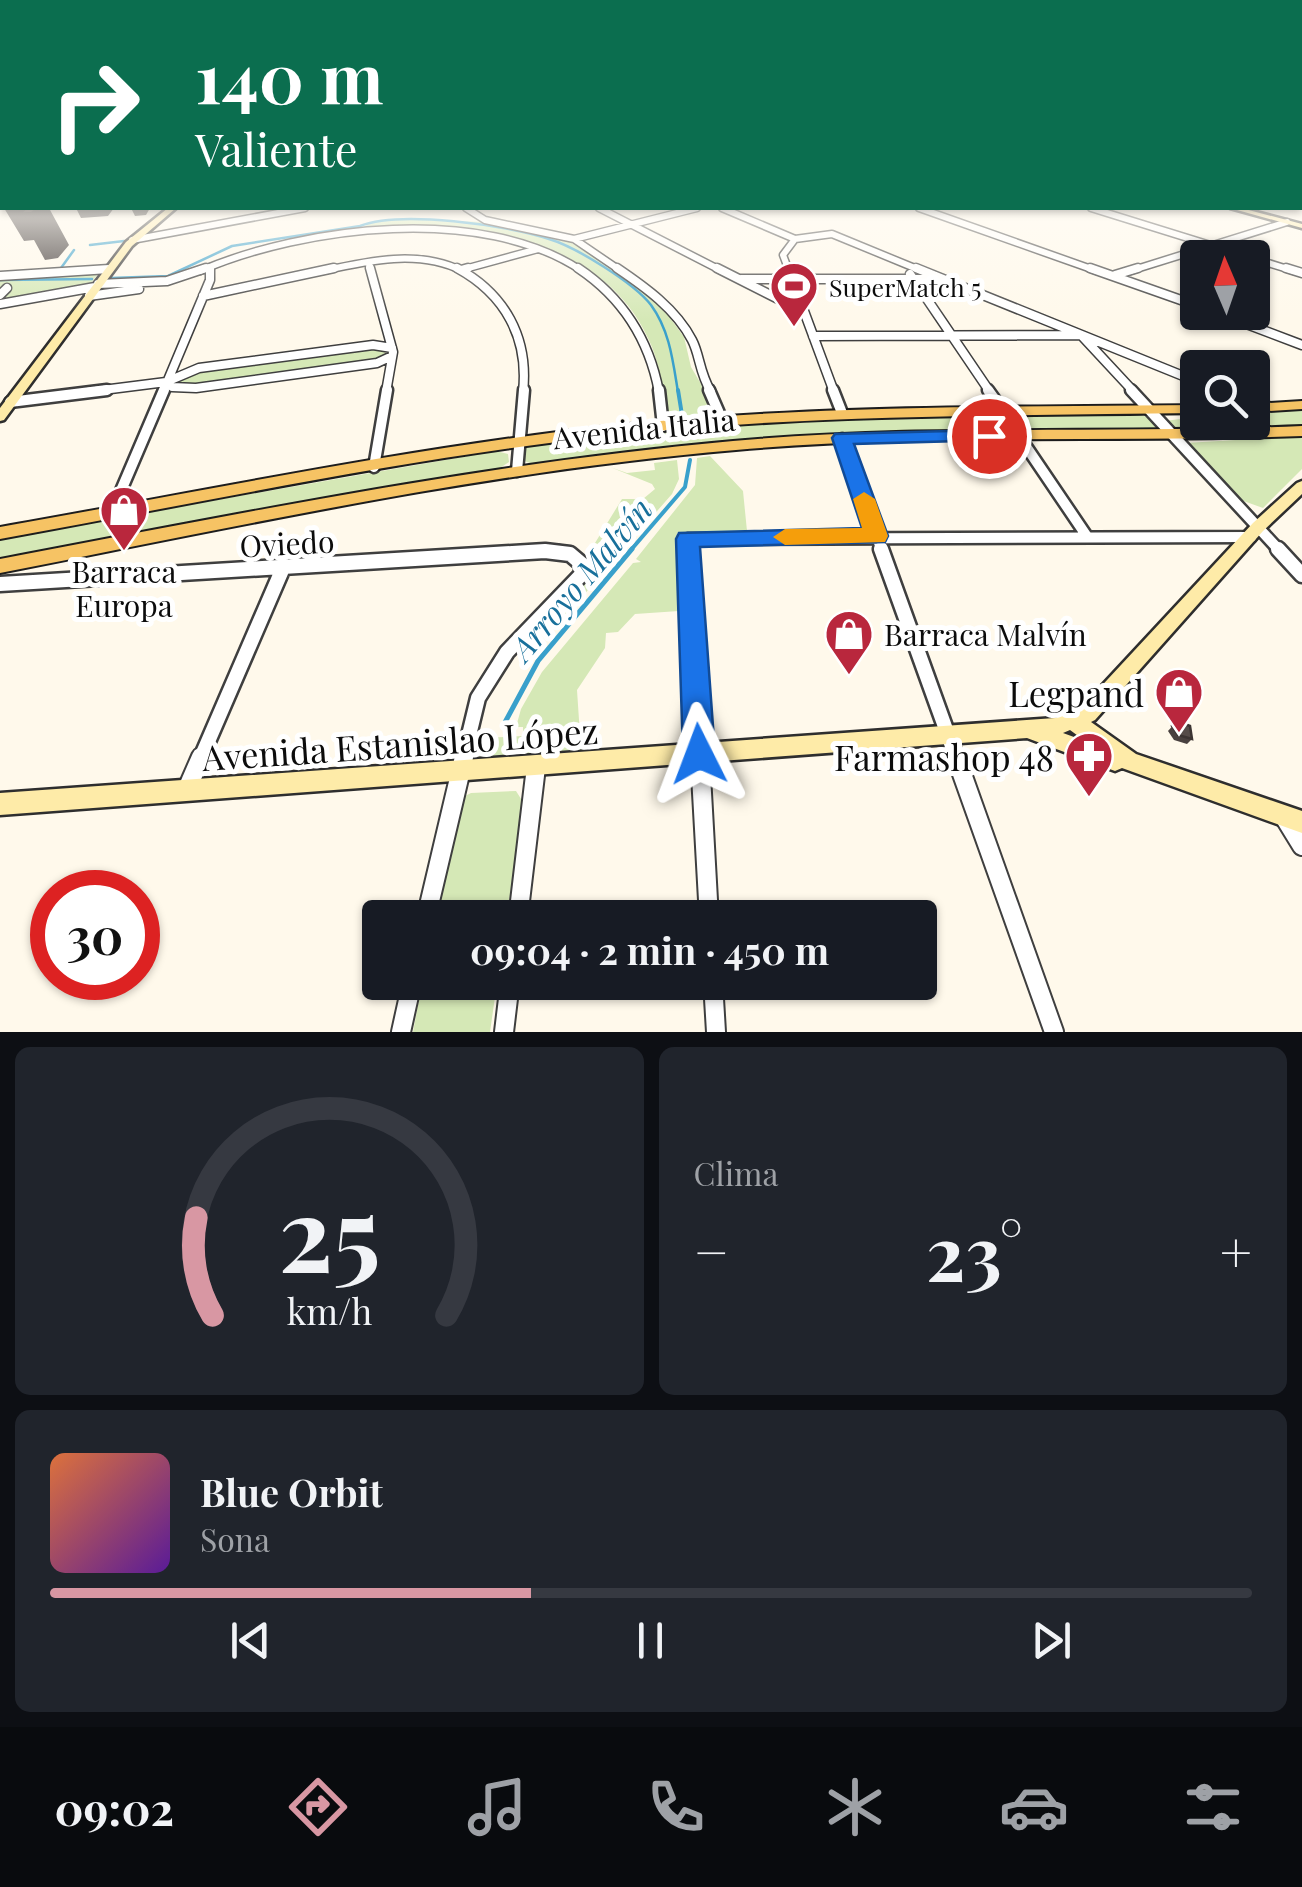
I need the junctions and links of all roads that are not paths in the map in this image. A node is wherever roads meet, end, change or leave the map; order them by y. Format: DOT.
graph roads {
  1 [pos="152,224"];
  2 [pos="218,224"];
  3 [pos="504,224"];
  4 [pos="632,224"];
  5 [pos="760,224"];
  6 [pos="966,224"];
  7 [pos="1147,224"];
  8 [pos="1280,224"];
  9 [pos="574,239"];
  10 [pos="795,239"];
  11 [pos="132,240"];
  12 [pos="1202,240"];
  13 [pos="1229,240"];
  14 [pos="538,250"];
  15 [pos="1180,255"];
  16 [pos="902,262"];
  17 [pos="1270,262"];
  18 [pos="369,264"];
  19 [pos="109,269"];
  20 [pos="461,270"];
  21 [pos="210,271"];
  22 [pos="1302,273"];
  23 [pos="1115,275"];
  24 [pos="0,276"];
  25 [pos="737,278"];
  26 [pos="792,278"];
  27 [pos="942,278"];
  28 [pos="913,279"];
  29 [pos="167,281"];
  30 [pos="94,289"];
  31 [pos="203,296"];
  32 [pos="1180,299"];
  33 [pos="0,304"];
  34 [pos="804,312"];
  35 [pos="1262,330"];
  36 [pos="1081,335"];
  37 [pos="814,336"];
  38 [pos="952,336"];
  39 [pos="1302,345"];
  40 [pos="392,352"];
  41 [pos="1180,375"];
  42 [pos="166,382"];
  43 [pos="10,402"];
  44 [pos="1302,406"];
  45 [pos="1270,407"];
  46 [pos="1003,411"];
  47 [pos="842,413"];
  48 [pos="1180,413"];
  49 [pos="1153,414"];
  50 [pos="0,417"];
  51 [pos="722,420"];
  52 [pos="663,426"];
  53 [pos="1302,431"];
  54 [pos="1172,435"];
  55 [pos="1019,436"];
  56 [pos="842,438"];
  57 [pos="772,442"];
  58 [pos="513,444"];
  59 [pos="374,467"];
  60 [pos="517,470"];
  61 [pos="1302,486"];
  62 [pos="111,514"];
  63 [pos="1254,532"];
  64 [pos="0,534"];
  65 [pos="1086,535"];
  66 [pos="877,536"];
  67 [pos="0,566"];
  68 [pos="283,568"];
  69 [pos="1302,575"];
  70 [pos="0,584"];
  71 [pos="1075,722"];
  72 [pos="1032,731"];
  73 [pos="949,736"];
  74 [pos="699,754"];
  75 [pos="1129,762"];
  76 [pos="536,767"];
  77 [pos="457,773"];
  78 [pos="187,790"];
  79 [pos="0,804"];
  80 [pos="1293,819"];
  81 [pos="1302,846"];
  82 [pos="430,900"];
  83 [pos="520,900"];
  84 [pos="708,900"];
  85 [pos="408,1000"];
  86 [pos="508,1000"];
  87 [pos="714,1000"];
  88 [pos="401,1032"];
  89 [pos="504,1032"];
  90 [pos="716,1032"];
  91 [pos="1054,1032"];
  1 -- 11 [label="street"];
  2 -- 11 [label="street"];
  3 -- 9 [label="street"];
  4 -- 9 [label="street"];
  4 -- 25 [label="street"];
  5 -- 10 [label="street"];
  6 -- 23 [label="street"];
  7 -- 12 [label="street"];
  8 -- 13 [label="street"];
  9 -- 51 [label="street"];
  10 -- 16 [label="street"];
  10 -- 26 [label="street"];
  11 -- 19 [label="street"];
  14 -- 20 [label="street"];
  14 -- 21 [label="street"];
  14 -- 52 [label="street"];
  15 -- 23 [label="street"];
  16 -- 27 [label="street"];
  16 -- 28 [label="street"];
  17 -- 22 [label="street"];
  18 -- 20 [label="street"];
  18 -- 31 [label="street"];
  18 -- 40 [label="street"];
  19 -- 24 [label="street"];
  19 -- 30 [label="street"];
  20 -- 58 [label="street"];
  21 -- 29 [label="street"];
  21 -- 31 [label="street"];
  23 -- 32 [label="street"];
  25 -- 26 [label="street"];
  25 -- 34 [label="street"];
  26 -- 28 [label="street"];
  26 -- 34 [label="street"];
  27 -- 28 [label="street"];
  27 -- 36 [label="street"];
  28 -- 38 [label="street"];
  29 -- 30 [label="street"];
  29 -- 30 [label="street"];
  30 -- 33 [label="street"];
  30 -- 43 [label="street"];
  31 -- 42 [label="street"];
  34 -- 37 [label="street"];
  35 -- 39 [label="street"];
  36 -- 38 [label="street"];
  36 -- 41 [label="street"];
  36 -- 49 [label="street"];
  37 -- 38 [label="street"];
  37 -- 47 [label="street"];
  38 -- 46 [label="street"];
  40 -- 42 [label="street"];
  40 -- 42 [label="street"];
  40 -- 59 [label="street"];
  42 -- 43 [label="street"];
  42 -- 62 [label="street"];
  43 -- 50 [label="street"];
  44 -- 45 [label="main road"];
  46 -- 47 [label="main road, Avenida Italia"];
  46 -- 49 [label="main road, Avenida Italia"];
  47 -- 51 [label="main road, Avenida Italia"];
  47 -- 57 [label="main road"];
  48 -- 49 [label="main road, Avenida Italia"];
  49 -- 54 [label="street"];
  51 -- 52 [label="main road, Avenida Italia"];
  52 -- 58 [label="main road, Avenida Italia"];
  53 -- 54 [label="main road, Avenida Italia"];
  54 -- 55 [label="main road, Avenida Italia"];
  54 -- 63 [label="street"];
  55 -- 56 [label="main road, Avenida Italia"];
  55 -- 65 [label="street"];
  56 -- 57 [label="main road, Avenida Italia"];
  56 -- 66 [label="street"];
  57 -- 60 [label="main road, Avenida Italia"];
  58 -- 59 [label="main road, Avenida Italia"];
  58 -- 60 [label="street"];
  59 -- 62 [label="main road, Avenida Italia"];
  60 -- 67 [label="main road, Avenida Italia"];
  61 -- 63 [label="street"];
  62 -- 64 [label="main road, Avenida Italia"];
  63 -- 65 [label="street"];
  63 -- 69 [label="street"];
  63 -- 71 [label="street"];
  65 -- 66 [label="street"];
  66 -- 73 [label="street"];
  66 -- 74 [label="street"];
  68 -- 70 [label="street, Oviedo"];
  68 -- 77 [label="street, Oviedo"];
  68 -- 78 [label="street"];
  71 -- 72 [label="street, Avenida Estanislao López"];
  71 -- 75 [label="street"];
  72 -- 73 [label="street, Avenida Estanislao López"];
  72 -- 75 [label="street"];
  73 -- 74 [label="street, Avenida Estanislao López"];
  73 -- 91 [label="street"];
  74 -- 76 [label="street, Avenida Estanislao López"];
  74 -- 84 [label="street"];
  75 -- 80 [label="street"];
  76 -- 77 [label="street, Avenida Estanislao López"];
  76 -- 83 [label="street"];
  77 -- 78 [label="street, Avenida Estanislao López"];
  77 -- 82 [label="street"];
  78 -- 79 [label="street, Avenida Estanislao López"];
  80 -- 81 [label="street"];
  85 -- 88 [label="street"];
  86 -- 89 [label="street"];
  87 -- 90 [label="street"];
}
